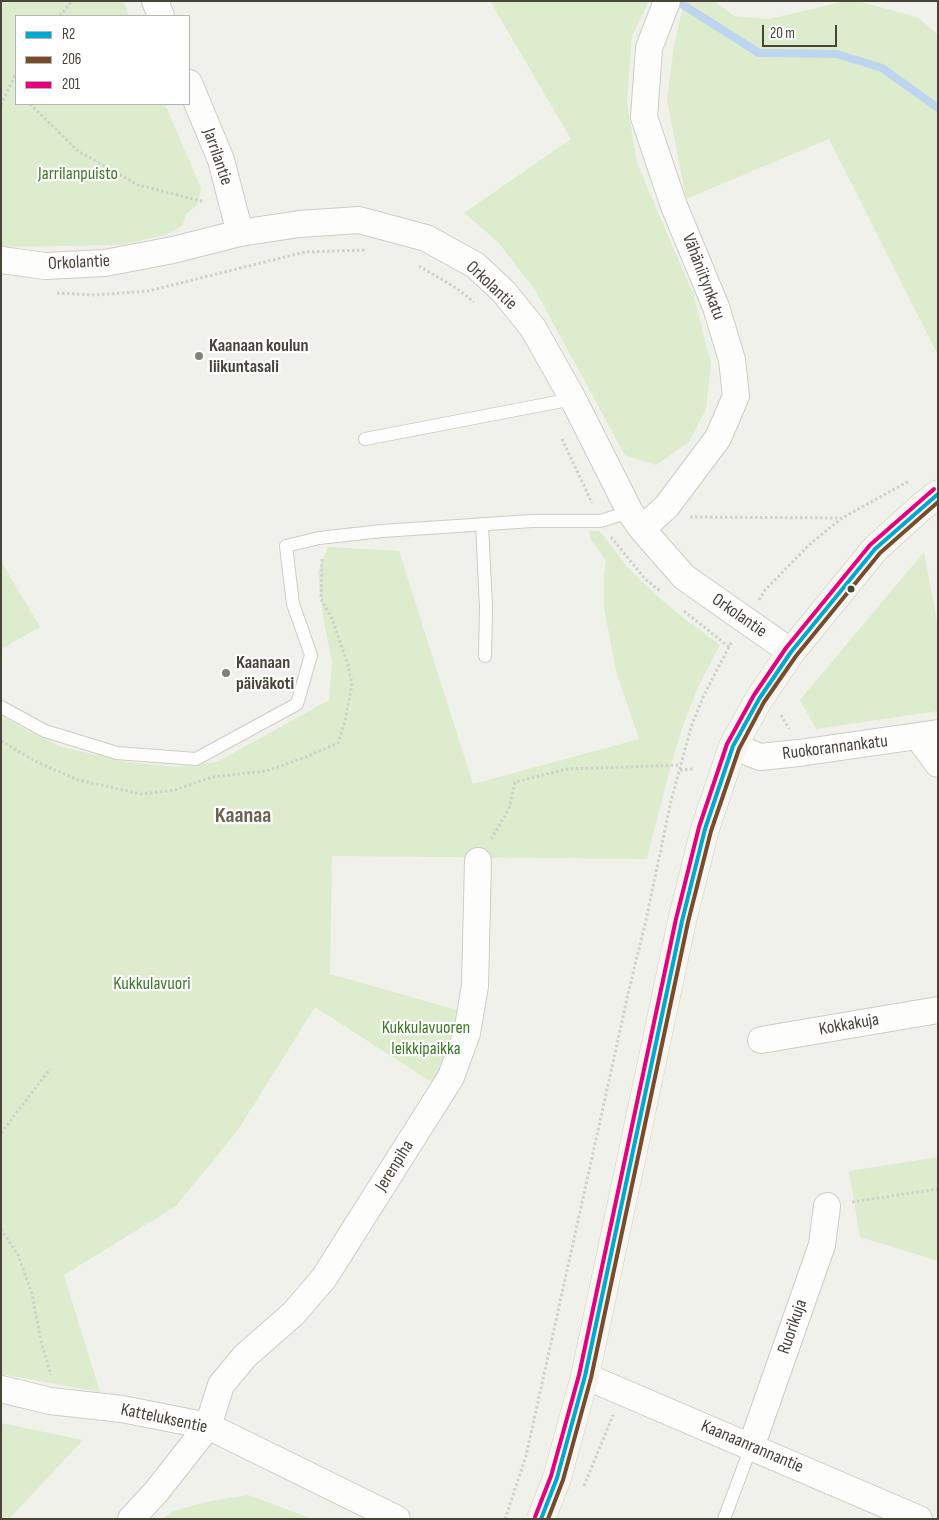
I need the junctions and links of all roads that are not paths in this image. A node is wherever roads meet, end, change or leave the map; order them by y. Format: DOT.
graph roads {
  1 [pos="155,1"];
  2 [pos="666,4"];
  3 [pos="161,15"];
  4 [pos="190,85"];
  5 [pos="240,233"];
  6 [pos="1,260"];
  7 [pos="573,400"];
  8 [pos="364,438"];
  9 [pos="938,494"];
  10 [pos="636,520"];
  11 [pos="482,524"];
  12 [pos="791,652"];
  13 [pos="484,656"];
  14 [pos="1,707"];
  15 [pos="928,735"];
  16 [pos="733,746"];
  17 [pos="938,764"];
  18 [pos="478,861"];
  19 [pos="938,1010"];
  20 [pos="761,1040"];
  21 [pos="827,1206"];
  22 [pos="585,1376"];
  23 [pos="1,1389"];
  24 [pos="208,1426"];
  25 [pos="751,1447"];
  26 [pos="131,1519"];
  27 [pos="397,1519"];
  28 [pos="541,1519"];
  29 [pos="724,1519"];
  30 [pos="919,1519"];
  1 -- 3 [label="street"];
  2 -- 10 [label="street, Vähäniitynkatu"];
  4 -- 5 [label="street, Jarrilantie"];
  5 -- 6 [label="street, Orkolantie"];
  5 -- 7 [label="street, Orkolantie"];
  7 -- 8 [label="lane"];
  7 -- 10 [label="street, Orkolantie"];
  9 -- 12 [label="street"];
  10 -- 11 [label="lane"];
  10 -- 12 [label="street, Orkolantie"];
  11 -- 13 [label="lane"];
  11 -- 14 [label="lane"];
  12 -- 16 [label="street"];
  15 -- 16 [label="street, Ruokorannankatu"];
  15 -- 17 [label="street"];
  16 -- 22 [label="street"];
  18 -- 24 [label="street, Jerenpiha"];
  19 -- 20 [label="street, Kokkakuja"];
  21 -- 25 [label="street, Ruorikuja"];
  22 -- 25 [label="street, Kaanaanrannantie"];
  22 -- 28 [label="street"];
  23 -- 24 [label="street, Katteluksentie"];
  24 -- 26 [label="street"];
  24 -- 27 [label="street, Katteluksentie"];
  25 -- 29 [label="lane"];
  25 -- 30 [label="street, Kaanaanrannantie"];
}
